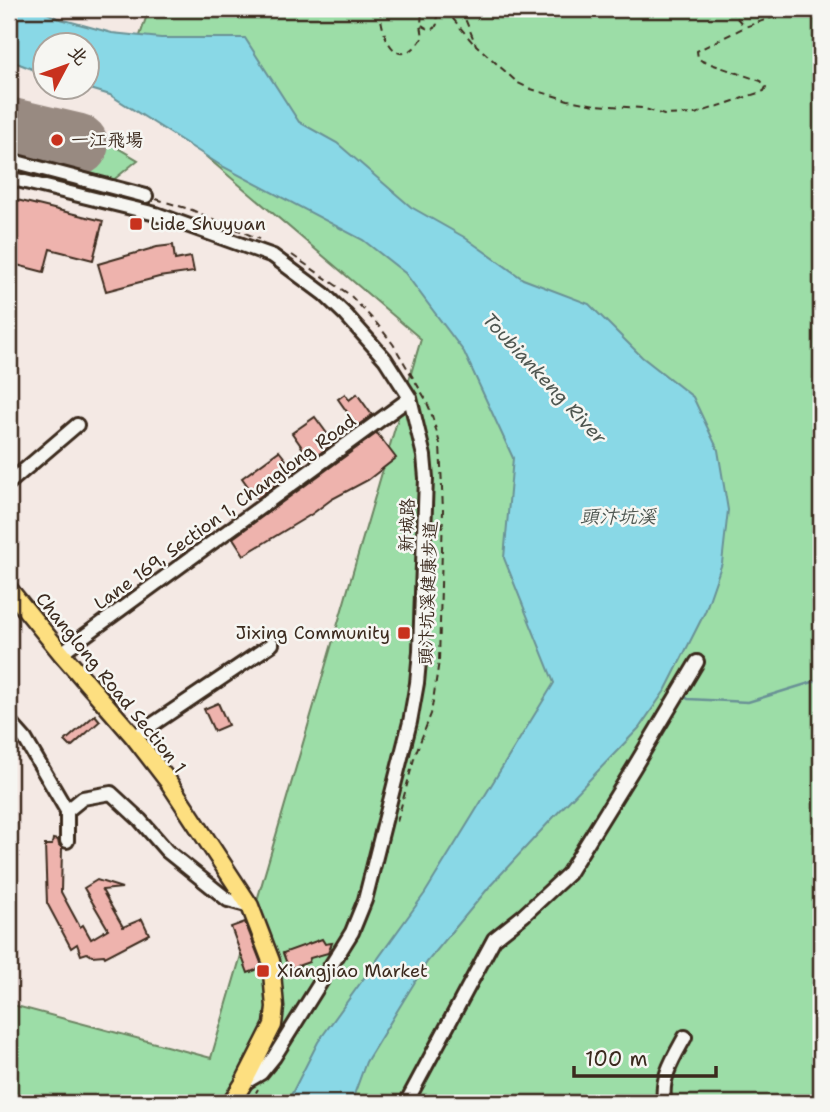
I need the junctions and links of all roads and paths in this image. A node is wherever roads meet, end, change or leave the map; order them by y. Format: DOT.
graph roads {
  1 [pos="380,9"];
  2 [pos="422,9"];
  3 [pos="437,9"];
  4 [pos="445,9"];
  5 [pos="461,9"];
  6 [pos="729,9"];
  7 [pos="796,9"];
  8 [pos="421,25"];
  9 [pos="745,27"];
  10 [pos="475,45"];
  11 [pos="9,160"];
  12 [pos="9,178"];
  13 [pos="146,196"];
  14 [pos="261,240"];
  15 [pos="291,255"];
  16 [pos="410,398"];
  17 [pos="77,425"];
  18 [pos="9,483"];
  19 [pos="9,589"];
  20 [pos="272,644"];
  21 [pos="61,653"];
  22 [pos="696,662"];
  23 [pos="9,721"];
  24 [pos="134,737"];
  25 [pos="67,811"];
  26 [pos="395,829"];
  27 [pos="67,841"];
  28 [pos="250,906"];
  29 [pos="685,1038"];
  30 [pos="243,1084"];
  31 [pos="260,1085"];
  32 [pos="231,1103"];
  33 [pos="250,1103"];
  34 [pos="406,1103"];
  35 [pos="665,1103"];
  1 -- 8 [label="path"];
  2 -- 8 [label="path"];
  3 -- 8 [label="path"];
  4 -- 10 [label="path"];
  5 -- 10 [label="path"];
  6 -- 9 [label="path"];
  7 -- 9 [label="path"];
  9 -- 10 [label="path"];
  11 -- 13 [label="street"];
  12 -- 16 [label="street, 新城路"];
  13 -- 14 [label="path"];
  15 -- 26 [label="path, 頭汴坑溪健康步道"];
  16 -- 21 [label="street, Lane 169, Section 1, Changlong Road"];
  16 -- 30 [label="street, 新城路"];
  17 -- 18 [label="street"];
  19 -- 21 [label="main road, Changlong Road Section 1"];
  20 -- 24 [label="street"];
  21 -- 24 [label="main road, Changlong Road Section 1"];
  22 -- 34 [label="street"];
  23 -- 25 [label="street"];
  24 -- 28 [label="main road, Changlong Road Section 1"];
  25 -- 27 [label="street"];
  25 -- 28 [label="street"];
  28 -- 30 [label="main road, Changlong Road Section 1"];
  29 -- 35 [label="street"];
  30 -- 32 [label="main road, Changlong Road Section 1"];
  31 -- 33 [label="path"];
}
